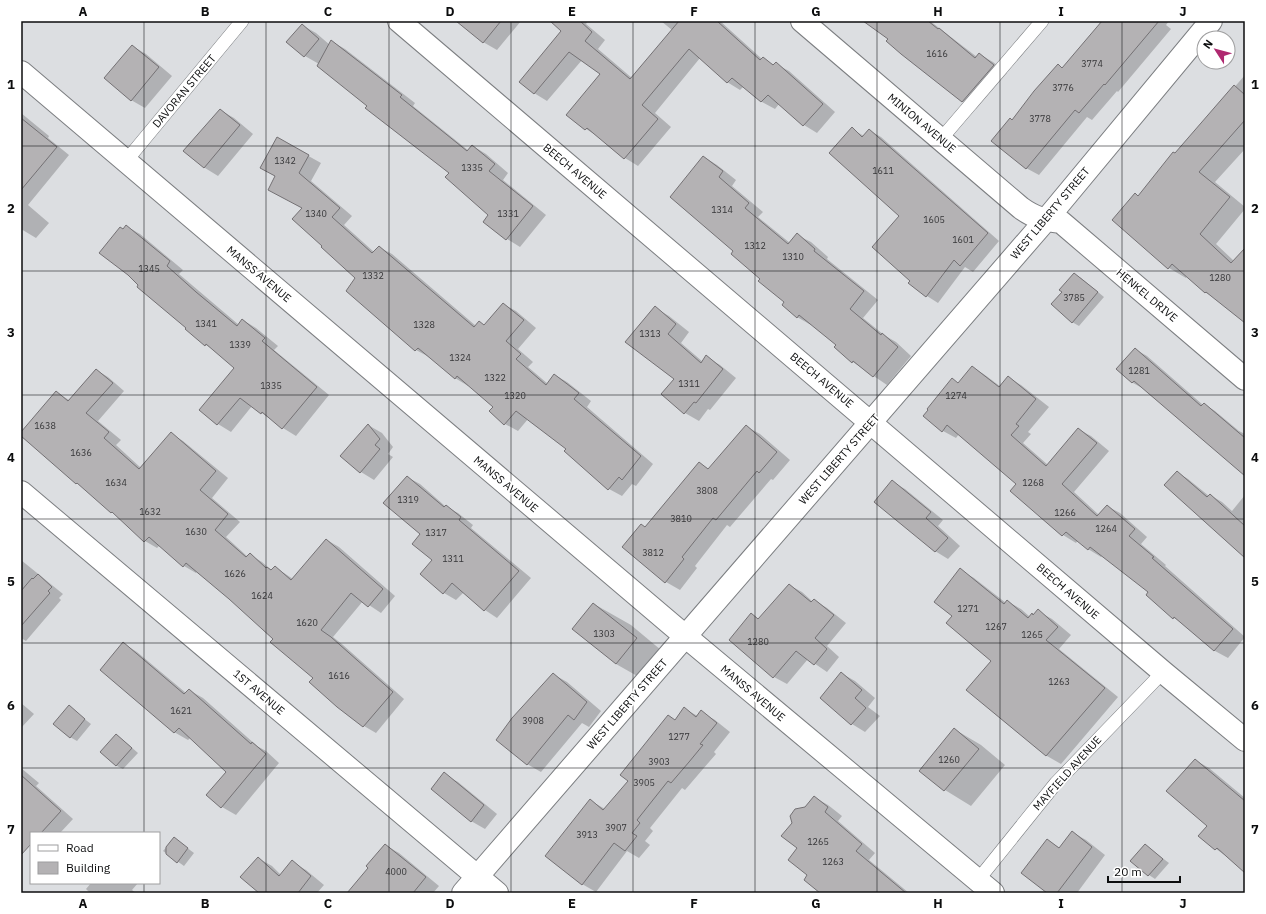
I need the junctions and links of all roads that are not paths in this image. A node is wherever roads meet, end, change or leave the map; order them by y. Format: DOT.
graph roads {
  1 [pos="242,21"];
  2 [pos="399,21"];
  3 [pos="802,21"];
  4 [pos="1042,21"];
  5 [pos="1211,21"];
  6 [pos="21,72"];
  7 [pos="941,139"];
  8 [pos="126,161"];
  9 [pos="1045,220"];
  10 [pos="1245,379"];
  11 [pos="871,422"];
  12 [pos="21,492"];
  13 [pos="685,636"];
  14 [pos="1162,672"];
  15 [pos="1245,740"];
  16 [pos="477,877"];
  17 [pos="986,886"];
  18 [pos="463,893"];
  19 [pos="497,893"];
  1 -- 8 [label="lane, DAVORAN STREET"];
  2 -- 11 [label="street, BEECH AVENUE"];
  3 -- 7 [label="street, MINION AVENUE"];
  4 -- 7 [label="lane"];
  5 -- 9 [label="street, WEST LIBERTY STREET"];
  6 -- 8 [label="street, MANSS AVENUE"];
  7 -- 9 [label="street, MINION AVENUE"];
  8 -- 13 [label="street, MANSS AVENUE"];
  9 -- 10 [label="street, HENKEL DRIVE"];
  9 -- 11 [label="street, WEST LIBERTY STREET"];
  11 -- 13 [label="street, WEST LIBERTY STREET"];
  11 -- 14 [label="street, BEECH AVENUE"];
  12 -- 16 [label="street, 1ST AVENUE"];
  13 -- 16 [label="street, WEST LIBERTY STREET"];
  13 -- 17 [label="street, MANSS AVENUE"];
  14 -- 15 [label="street, BEECH AVENUE"];
  14 -- 17 [label="lane, MAYFIELD AVENUE"];
  16 -- 18 [label="street, WEST LIBERTY STREET"];
  16 -- 19 [label="street, 1ST AVENUE"];
}
